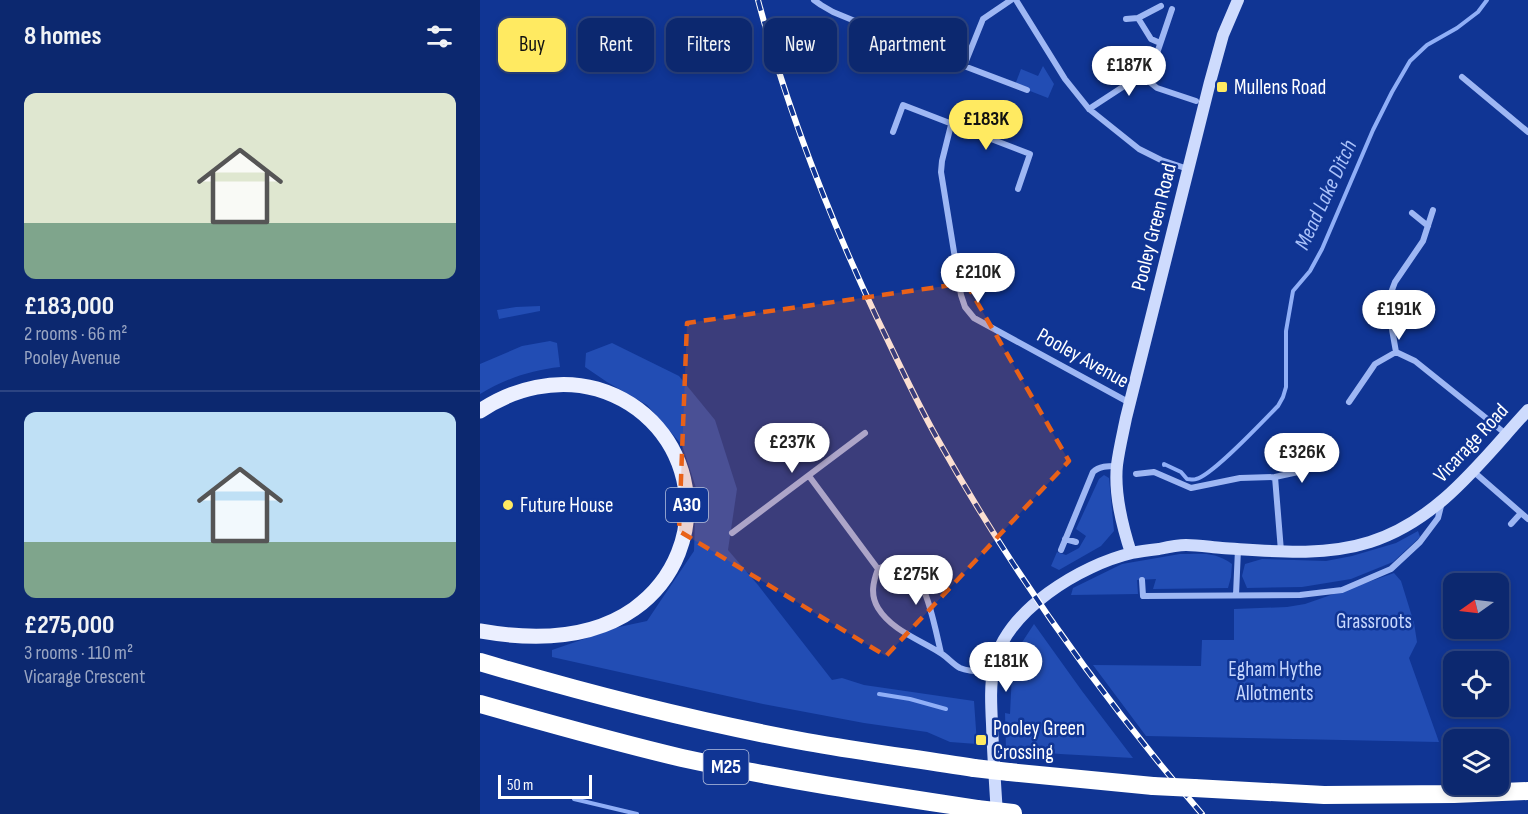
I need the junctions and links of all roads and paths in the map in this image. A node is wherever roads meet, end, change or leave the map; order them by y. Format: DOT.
graph roads {
  1 [pos="814,0"];
  2 [pos="1011,0"];
  3 [pos="1016,0"];
  4 [pos="1238,0"];
  5 [pos="1161,6"];
  6 [pos="1172,9"];
  7 [pos="1138,18"];
  8 [pos="849,19"];
  9 [pos="1126,19"];
  10 [pos="1160,43"];
  11 [pos="967,59"];
  12 [pos="967,67"];
  13 [pos="1141,75"];
  14 [pos="1462,76"];
  15 [pos="1027,90"];
  16 [pos="1196,101"];
  17 [pos="1089,109"];
  18 [pos="951,124"];
  19 [pos="893,132"];
  20 [pos="1528,132"];
  21 [pos="1188,170"];
  22 [pos="1018,189"];
  23 [pos="1433,210"];
  24 [pos="1412,213"];
  25 [pos="1428,226"];
  26 [pos="1396,352"];
  27 [pos="1349,402"];
  28 [pos="1130,403"];
  29 [pos="1528,410"];
  30 [pos="480,411"];
  31 [pos="865,433"];
  32 [pos="1506,434"];
  33 [pos="1320,464"];
  34 [pos="1117,466"];
  35 [pos="1474,472"];
  36 [pos="1136,474"];
  37 [pos="809,476"];
  38 [pos="1275,477"];
  39 [pos="1442,501"];
  40 [pos="1521,513"];
  41 [pos="1528,519"];
  42 [pos="1511,524"];
  43 [pos="732,533"];
  44 [pos="1065,539"];
  45 [pos="1076,542"];
  46 [pos="1238,549"];
  47 [pos="1061,550"];
  48 [pos="1281,552"];
  49 [pos="1131,553"];
  50 [pos="878,569"];
  51 [pos="1142,580"];
  52 [pos="1236,595"];
  53 [pos="480,631"];
  54 [pos="941,653"];
  55 [pos="480,662"];
  56 [pos="992,673"];
  57 [pos="480,704"];
  58 [pos="1528,791"];
  59 [pos="1012,814"];
  1 -- 8 [label="street"];
  2 -- 11 [label="street"];
  3 -- 17 [label="street"];
  4 -- 21 [label="main road, Pooley Green Road"];
  5 -- 7 [label="street"];
  6 -- 10 [label="street"];
  7 -- 9 [label="street"];
  7 -- 10 [label="street"];
  10 -- 13 [label="street"];
  12 -- 15 [label="street"];
  13 -- 16 [label="street"];
  13 -- 17 [label="street"];
  14 -- 20 [label="street"];
  17 -- 21 [label="street"];
  18 -- 19 [label="street"];
  18 -- 22 [label="street"];
  18 -- 28 [label="street, Pooley Avenue"];
  21 -- 28 [label="main road, Pooley Green Road"];
  23 -- 25 [label="street"];
  24 -- 25 [label="street"];
  25 -- 26 [label="street"];
  26 -- 27 [label="street"];
  26 -- 32 [label="street"];
  28 -- 34 [label="main road, Pooley Green Road"];
  29 -- 32 [label="main road, Vicarage Road"];
  30 -- 53 [label="main road, A30"];
  31 -- 37 [label="street"];
  32 -- 35 [label="main road, Vicarage Road"];
  33 -- 38 [label="street"];
  34 -- 44 [label="street"];
  34 -- 49 [label="main road, Pooley Green Road"];
  35 -- 39 [label="main road, Vicarage Road"];
  35 -- 40 [label="street"];
  36 -- 38 [label="street"];
  37 -- 43 [label="street"];
  37 -- 50 [label="street"];
  38 -- 48 [label="street"];
  39 -- 48 [label="main road, Vicarage Road"];
  39 -- 52 [label="street, Vicarage Road"];
  40 -- 41 [label="street"];
  40 -- 42 [label="street"];
  44 -- 45 [label="street"];
  44 -- 47 [label="street"];
  46 -- 48 [label="main road, Vicarage Road"];
  46 -- 49 [label="main road, Vicarage Road"];
  46 -- 52 [label="street"];
  49 -- 56 [label="main road, Vicarage Road"];
  50 -- 54 [label="street"];
  50 -- 54 [label="street"];
  51 -- 52 [label="street, Vicarage Road"];
  54 -- 56 [label="street"];
  55 -- 58 [label="highway, M25, bridge"];
  56 -- 59 [label="main road, Vicarage Road"];
  57 -- 59 [label="highway, M25, bridge"];
}
